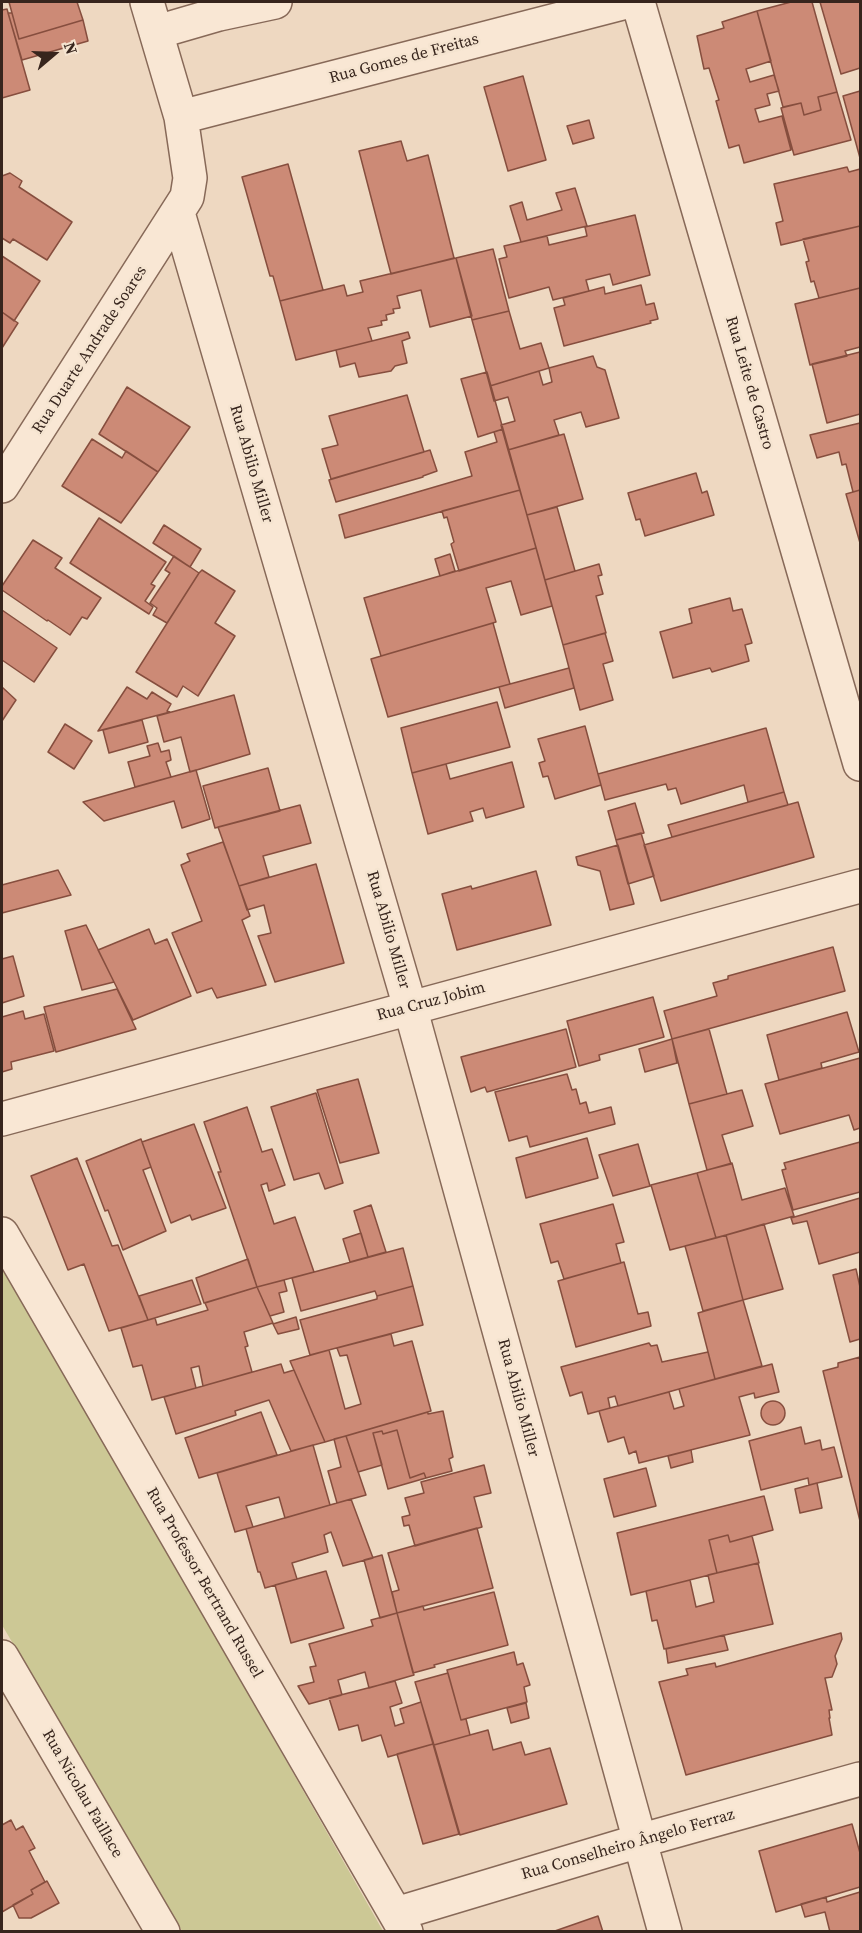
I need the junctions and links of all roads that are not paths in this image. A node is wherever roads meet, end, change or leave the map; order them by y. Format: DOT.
graph roads {
  1 [pos="147,2"];
  2 [pos="275,2"];
  3 [pos="626,2"];
  4 [pos="638,2"];
  5 [pos="217,8"];
  6 [pos="157,32"];
  7 [pos="181,117"];
  8 [pos="178,213"];
  9 [pos="2,486"];
  10 [pos="861,764"];
  11 [pos="861,886"];
  12 [pos="410,1007"];
  13 [pos="2,1119"];
  14 [pos="2,1234"];
  15 [pos="2,1657"];
  16 [pos="861,1779"];
  17 [pos="639,1841"];
  18 [pos="401,1923"];
  19 [pos="163,1932"];
  20 [pos="665,1932"];
  1 -- 6 [label="street"];
  2 -- 5 [label="street"];
  3 -- 7 [label="street, Rua Gomes de Freitas"];
  4 -- 10 [label="street, Rua Leite de Castro"];
  5 -- 6 [label="street"];
  6 -- 7 [label="street"];
  7 -- 8 [label="street"];
  8 -- 9 [label="street, Rua Duarte Andrade Soares"];
  8 -- 12 [label="street, Rua Abilio Miller"];
  11 -- 12 [label="street, Rua Cruz Jobim"];
  12 -- 13 [label="street, Rua Cruz Jobim"];
  12 -- 17 [label="street, Rua Abilio Miller"];
  14 -- 18 [label="street, Rua Professor Bertrand Russel"];
  15 -- 19 [label="street, Rua Nicolau Faillace"];
  16 -- 17 [label="street, Rua Conselheiro Ângelo Ferraz"];
  17 -- 18 [label="street, Rua Conselheiro Ângelo Ferraz"];
  17 -- 20 [label="street, Rua Abilio Miller"];
}
